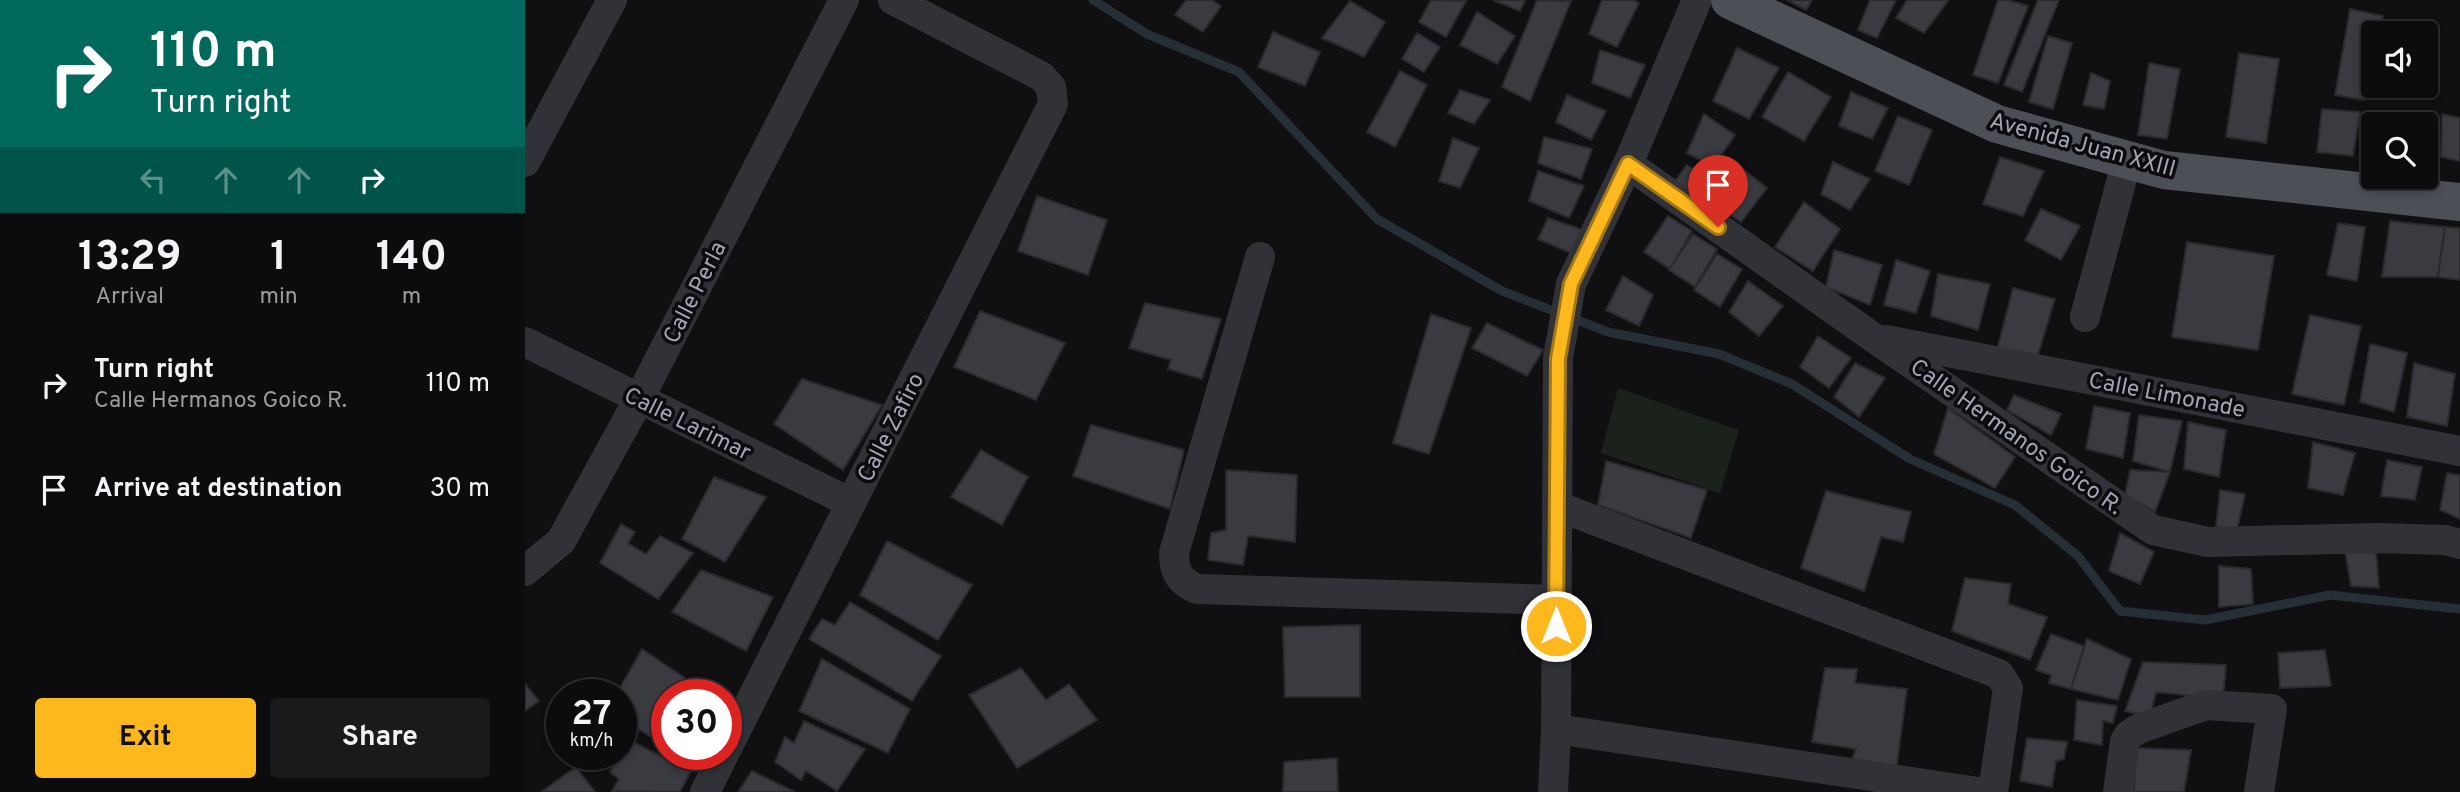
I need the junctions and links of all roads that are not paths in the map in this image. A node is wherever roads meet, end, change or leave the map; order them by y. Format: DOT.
graph roads {
  1 [pos="612,0"];
  2 [pos="844,0"];
  3 [pos="893,0"];
  4 [pos="1697,0"];
  5 [pos="1730,0"];
  6 [pos="2127,160"];
  7 [pos="525,162"];
  8 [pos="1628,164"];
  9 [pos="2460,202"];
  10 [pos="1260,257"];
  11 [pos="2085,317"];
  12 [pos="1874,338"];
  13 [pos="525,342"];
  14 [pos="639,399"];
  15 [pos="2460,451"];
  16 [pos="851,503"];
  17 [pos="1557,506"];
  18 [pos="2460,544"];
  19 [pos="525,571"];
  20 [pos="1556,600"];
  21 [pos="742,718"];
  22 [pos="1556,729"];
  23 [pos="716,770"];
  24 [pos="705,792"];
  25 [pos="1553,792"];
  26 [pos="1978,792"];
  27 [pos="1993,792"];
  28 [pos="2118,792"];
  29 [pos="2259,792"];
  1 -- 7 [label="street"];
  2 -- 14 [label="street, Calle Perla"];
  3 -- 16 [label="street, Calle Zafiro"];
  4 -- 8 [label="street"];
  5 -- 6 [label="main road, Avenida Juan XXIII"];
  6 -- 9 [label="main road, Avenida Juan XXIII"];
  6 -- 11 [label="street"];
  8 -- 12 [label="street, Calle Hermanos Goico R."];
  8 -- 17 [label="street"];
  10 -- 20 [label="street"];
  12 -- 15 [label="street, Calle Limonade"];
  12 -- 18 [label="street, Calle Hermanos Goico R."];
  13 -- 14 [label="street, Calle Larimar"];
  14 -- 16 [label="street, Calle Larimar"];
  14 -- 19 [label="street, Calle Perla"];
  16 -- 21 [label="street, Calle Zafiro"];
  17 -- 20 [label="street"];
  17 -- 27 [label="street"];
  20 -- 22 [label="street"];
  22 -- 25 [label="street"];
  22 -- 26 [label="street"];
  23 -- 24 [label="street, Calle Zafiro"];
  28 -- 29 [label="street"];
}
